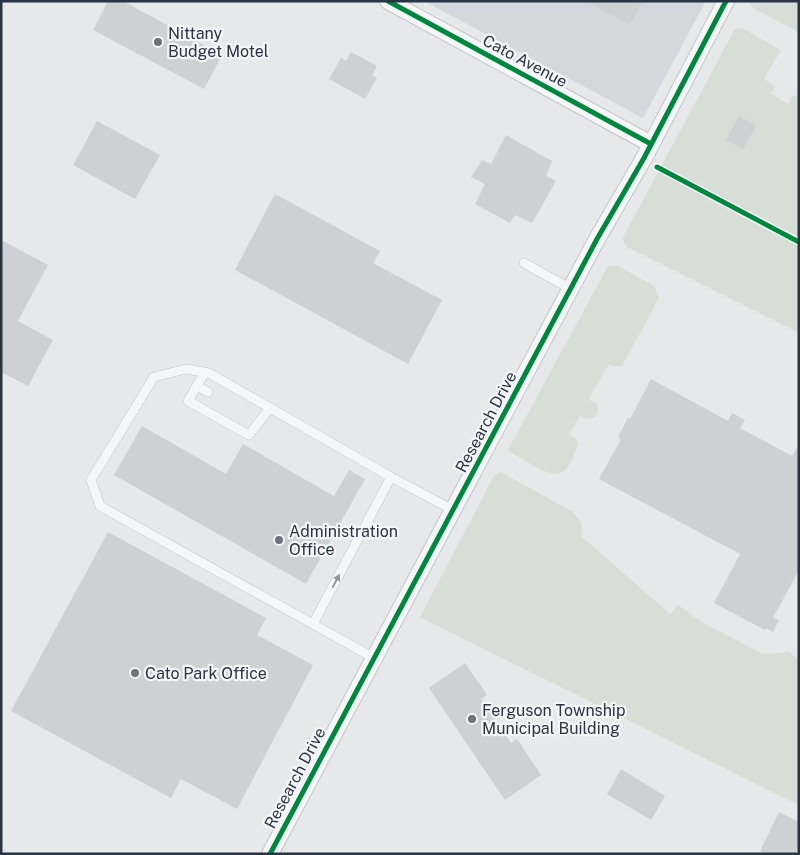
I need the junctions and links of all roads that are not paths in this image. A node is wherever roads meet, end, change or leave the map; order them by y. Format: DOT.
graph roads {
  1 [pos="388,1"];
  2 [pos="726,1"];
  3 [pos="651,144"];
  4 [pos="524,263"];
  5 [pos="571,289"];
  6 [pos="205,372"];
  7 [pos="197,386"];
  8 [pos="208,392"];
  9 [pos="270,408"];
  10 [pos="391,477"];
  11 [pos="453,510"];
  12 [pos="313,624"];
  13 [pos="374,658"];
  14 [pos="270,854"];
  1 -- 3 [label="street, Cato Avenue"];
  2 -- 3 [label="street, Research Drive"];
  3 -- 5 [label="street, Research Drive"];
  4 -- 5 [label="lane"];
  5 -- 11 [label="street, Research Drive"];
  6 -- 7 [label="lane"];
  6 -- 9 [label="lane"];
  6 -- 12 [label="lane"];
  7 -- 8 [label="lane"];
  7 -- 9 [label="lane"];
  9 -- 10 [label="lane"];
  10 -- 11 [label="lane"];
  12 -- 10 [label="lane, one-way"];
  11 -- 13 [label="street, Research Drive"];
  12 -- 13 [label="lane"];
  13 -- 14 [label="street, Research Drive"];
}
